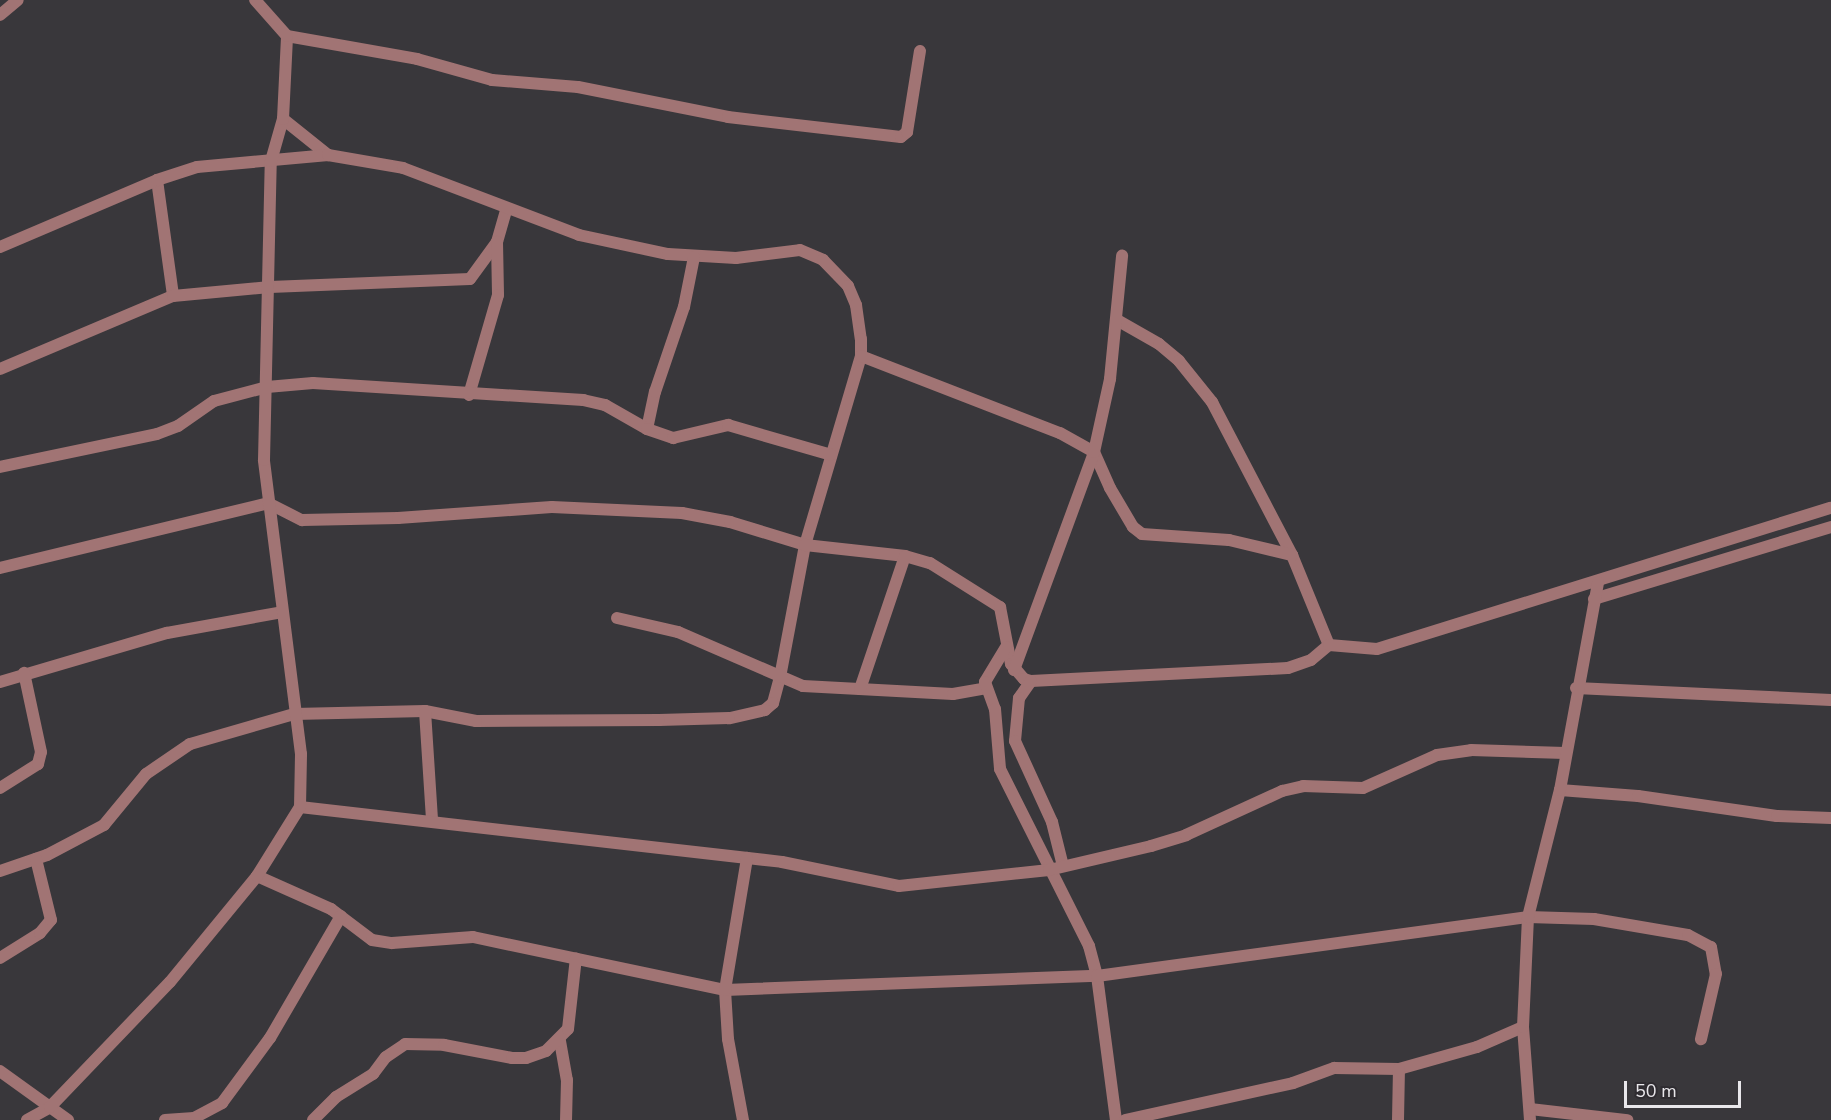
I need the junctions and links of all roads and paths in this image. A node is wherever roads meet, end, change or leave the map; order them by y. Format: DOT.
graph roads {
  1 [pos="18,0"];
  2 [pos="255,0"];
  3 [pos="0,15"];
  4 [pos="287,36"];
  5 [pos="920,51"];
  6 [pos="283,118"];
  7 [pos="328,155"];
  8 [pos="270,161"];
  9 [pos="157,180"];
  10 [pos="506,210"];
  11 [pos="497,242"];
  12 [pos="0,247"];
  13 [pos="1122,255"];
  14 [pos="694,257"];
  15 [pos="270,287"];
  16 [pos="173,297"];
  17 [pos="1117,320"];
  18 [pos="861,356"];
  19 [pos="0,369"];
  20 [pos="267,387"];
  21 [pos="469,395"];
  22 [pos="646,429"];
  23 [pos="1094,452"];
  24 [pos="831,455"];
  25 [pos="0,466"];
  26 [pos="268,503"];
  27 [pos="1831,508"];
  28 [pos="1831,526"];
  29 [pos="805,545"];
  30 [pos="1292,555"];
  31 [pos="905,556"];
  32 [pos="0,568"];
  33 [pos="1598,582"];
  34 [pos="1594,599"];
  35 [pos="282,612"];
  36 [pos="617,618"];
  37 [pos="1329,645"];
  38 [pos="1006,646"];
  39 [pos="1014,670"];
  40 [pos="24,673"];
  41 [pos="780,677"];
  42 [pos="1031,681"];
  43 [pos="0,682"];
  44 [pos="986,688"];
  45 [pos="1576,688"];
  46 [pos="860,689"];
  47 [pos="1831,700"];
  48 [pos="425,711"];
  49 [pos="294,714"];
  50 [pos="1565,753"];
  51 [pos="0,788"];
  52 [pos="1560,790"];
  53 [pos="300,807"];
  54 [pos="1831,818"];
  55 [pos="432,820"];
  56 [pos="747,858"];
  57 [pos="36,859"];
  58 [pos="1063,866"];
  59 [pos="1049,870"];
  60 [pos="0,871"];
  61 [pos="257,876"];
  62 [pos="341,916"];
  63 [pos="1528,917"];
  64 [pos="0,958"];
  65 [pos="576,958"];
  66 [pos="1097,975"];
  67 [pos="725,990"];
  68 [pos="1524,1027"];
  69 [pos="1701,1038"];
  70 [pos="560,1041"];
  71 [pos="1399,1069"];
  72 [pos="0,1071"];
  73 [pos="50,1107"];
  74 [pos="1530,1115"];
  75 [pos="27,1120"];
  76 [pos="68,1120"];
  77 [pos="165,1120"];
  78 [pos="314,1120"];
  79 [pos="566,1120"];
  80 [pos="743,1120"];
  81 [pos="1116,1120"];
  82 [pos="1125,1120"];
  83 [pos="1398,1120"];
  84 [pos="1627,1120"];
  1 -- 3 [label="street"];
  2 -- 4 [label="street"];
  4 -- 5 [label="street"];
  4 -- 6 [label="street"];
  6 -- 7 [label="street"];
  6 -- 8 [label="street"];
  7 -- 8 [label="street"];
  7 -- 10 [label="street"];
  8 -- 9 [label="street"];
  8 -- 15 [label="street"];
  9 -- 12 [label="street"];
  9 -- 16 [label="street"];
  10 -- 11 [label="street"];
  10 -- 14 [label="street"];
  11 -- 15 [label="street"];
  11 -- 21 [label="street"];
  13 -- 17 [label="street"];
  14 -- 18 [label="street"];
  14 -- 22 [label="street"];
  15 -- 16 [label="street"];
  15 -- 20 [label="street"];
  16 -- 19 [label="street"];
  17 -- 23 [label="street"];
  17 -- 30 [label="street"];
  18 -- 23 [label="street"];
  18 -- 24 [label="street"];
  20 -- 21 [label="street"];
  20 -- 25 [label="street"];
  20 -- 26 [label="street"];
  21 -- 22 [label="street"];
  22 -- 24 [label="street"];
  23 -- 30 [label="street"];
  23 -- 39 [label="street"];
  24 -- 29 [label="street"];
  26 -- 29 [label="street"];
  26 -- 32 [label="street"];
  26 -- 35 [label="street"];
  27 -- 33 [label="street"];
  28 -- 34 [label="street"];
  29 -- 31 [label="street"];
  29 -- 41 [label="street"];
  30 -- 37 [label="street"];
  31 -- 38 [label="street"];
  31 -- 46 [label="street"];
  33 -- 34 [label="street"];
  33 -- 37 [label="street"];
  34 -- 45 [label="street"];
  35 -- 40 [label="street"];
  35 -- 49 [label="street"];
  36 -- 41 [label="street"];
  37 -- 42 [label="street"];
  38 -- 39 [label="street"];
  38 -- 44 [label="street"];
  39 -- 42 [label="street"];
  40 -- 43 [label="street"];
  40 -- 51 [label="street"];
  41 -- 46 [label="street"];
  41 -- 48 [label="street"];
  42 -- 58 [label="street"];
  44 -- 46 [label="street"];
  44 -- 59 [label="street"];
  45 -- 47 [label="street"];
  45 -- 50 [label="street"];
  48 -- 49 [label="street"];
  48 -- 55 [label="street"];
  49 -- 53 [label="street"];
  49 -- 57 [label="street"];
  50 -- 52 [label="street"];
  50 -- 58 [label="street"];
  52 -- 54 [label="street"];
  52 -- 63 [label="street"];
  53 -- 55 [label="street"];
  53 -- 61 [label="street"];
  55 -- 56 [label="street"];
  56 -- 59 [label="street"];
  56 -- 67 [label="street"];
  57 -- 60 [label="street"];
  57 -- 64 [label="street"];
  58 -- 59 [label="street"];
  59 -- 66 [label="street"];
  61 -- 62 [label="street"];
  61 -- 73 [label="street"];
  62 -- 65 [label="street"];
  62 -- 77 [label="street"];
  63 -- 66 [label="street"];
  63 -- 68 [label="street"];
  63 -- 69 [label="street"];
  65 -- 67 [label="street"];
  65 -- 70 [label="street"];
  66 -- 67 [label="street"];
  66 -- 81 [label="street"];
  67 -- 80 [label="street"];
  68 -- 71 [label="street"];
  68 -- 74 [label="street"];
  70 -- 78 [label="street"];
  70 -- 79 [label="street"];
  71 -- 82 [label="street"];
  71 -- 83 [label="street"];
  72 -- 73 [label="street"];
  73 -- 75 [label="street"];
  73 -- 76 [label="street"];
  74 -- 84 [label="street"];
}
